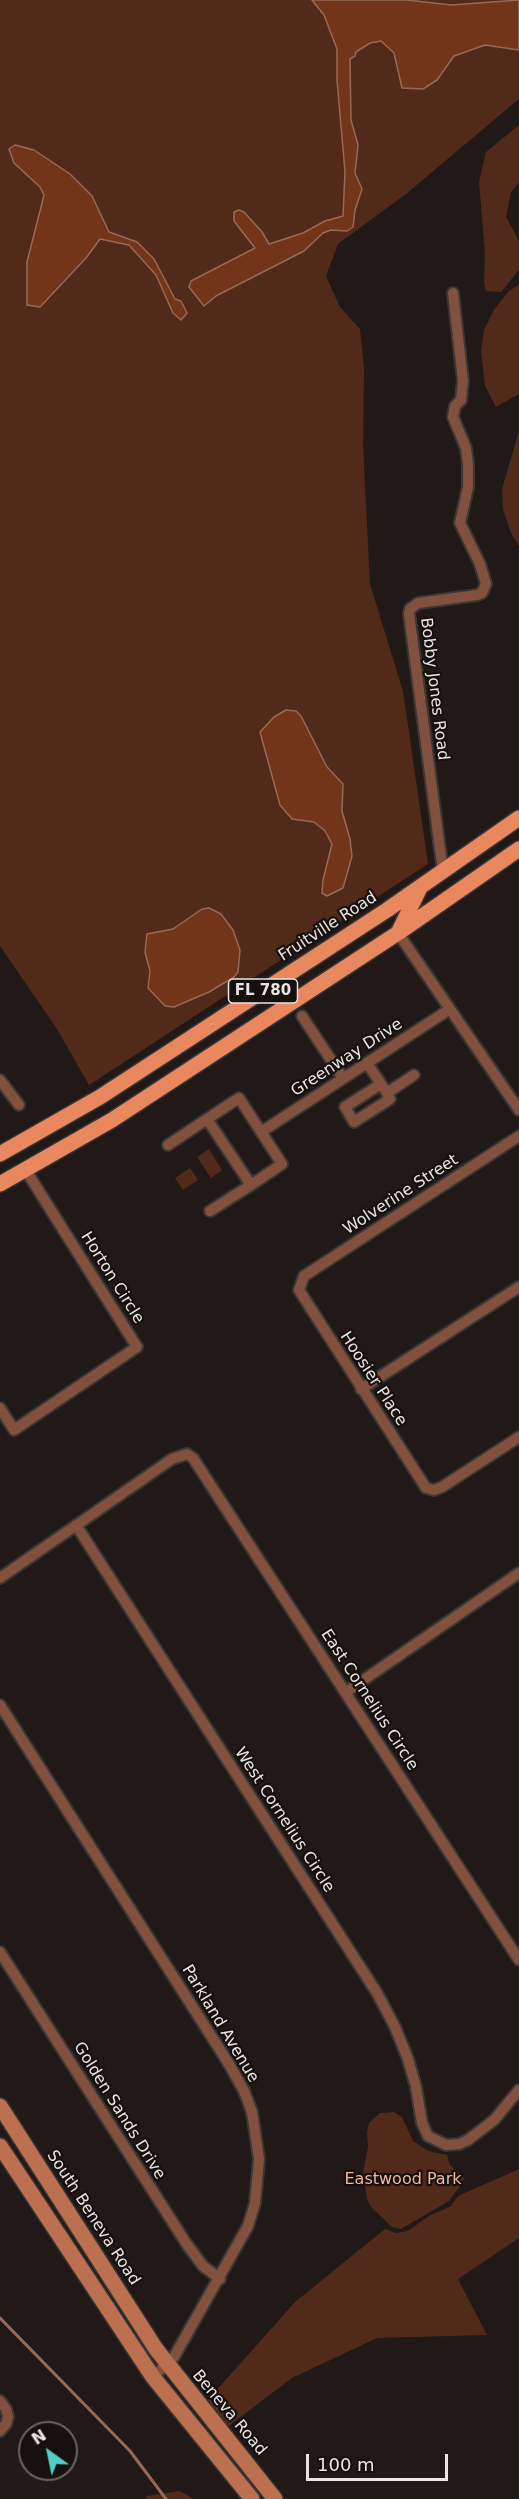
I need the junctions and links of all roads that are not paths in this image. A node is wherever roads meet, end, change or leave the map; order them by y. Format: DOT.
graph roads {
  1 [pos="453,293"];
  2 [pos="519,818"];
  3 [pos="519,849"];
  4 [pos="443,872"];
  5 [pos="422,886"];
  6 [pos="398,933"];
  7 [pos="450,1009"];
  8 [pos="302,1016"];
  9 [pos="367,1063"];
  10 [pos="414,1075"];
  11 [pos="342,1078"];
  12 [pos="0,1080"];
  13 [pos="19,1105"];
  14 [pos="519,1110"];
  15 [pos="207,1119"];
  16 [pos="261,1132"];
  17 [pos="519,1136"];
  18 [pos="168,1145"];
  19 [pos="0,1155"];
  20 [pos="25,1169"];
  21 [pos="0,1184"];
  22 [pos="251,1185"];
  23 [pos="210,1211"];
  24 [pos="301,1281"];
  25 [pos="519,1287"];
  26 [pos="361,1389"];
  27 [pos="0,1408"];
  28 [pos="519,1437"];
  29 [pos="203,1452"];
  30 [pos="190,1456"];
  31 [pos="76,1525"];
  32 [pos="519,1573"];
  33 [pos="0,1578"];
  34 [pos="346,1692"];
  35 [pos="0,1705"];
  36 [pos="0,1952"];
  37 [pos="519,1960"];
  38 [pos="519,2090"];
  39 [pos="0,2106"];
  40 [pos="0,2146"];
  41 [pos="220,2279"];
  42 [pos="156,2349"];
  43 [pos="166,2364"];
  44 [pos="153,2377"];
  45 [pos="0,2401"];
  46 [pos="0,2431"];
  47 [pos="252,2499"];
  48 [pos="275,2499"];
  1 -- 4 [label="street, Bobby Jones Road"];
  2 -- 4 [label="main road, Fruitville Road / FL 780"];
  3 -- 6 [label="main road, FL 780"];
  4 -- 5 [label="main road, Fruitville Road / FL 780"];
  5 -- 6 [label="main road"];
  5 -- 19 [label="main road, Fruitville Road / FL 780"];
  6 -- 7 [label="street"];
  6 -- 20 [label="main road, FL 780"];
  7 -- 9 [label="street, Greenway Drive"];
  7 -- 14 [label="street"];
  8 -- 11 [label="street"];
  9 -- 10 [label="street"];
  9 -- 11 [label="street, Greenway Drive"];
  11 -- 16 [label="street, Greenway Drive"];
  12 -- 13 [label="street"];
  15 -- 16 [label="street"];
  15 -- 18 [label="street"];
  15 -- 22 [label="street"];
  16 -- 22 [label="street"];
  17 -- 24 [label="street, Wolverine Street"];
  20 -- 21 [label="main road, FL 780"];
  20 -- 27 [label="street, Horton Circle"];
  22 -- 23 [label="street"];
  24 -- 26 [label="street, Hoosier Place"];
  25 -- 26 [label="street"];
  26 -- 28 [label="street, Hoosier Place"];
  29 -- 30 [label="street"];
  30 -- 31 [label="street"];
  30 -- 34 [label="street, East Cornelius Circle"];
  31 -- 33 [label="street"];
  31 -- 38 [label="street, West Cornelius Circle"];
  32 -- 34 [label="street"];
  34 -- 37 [label="street, East Cornelius Circle"];
  35 -- 41 [label="street, Parkland Avenue"];
  36 -- 41 [label="street, Golden Sands Drive"];
  39 -- 42 [label="main road, South Beneva Road"];
  40 -- 44 [label="main road"];
  41 -- 43 [label="street, Parkland Avenue"];
  42 -- 43 [label="main road, Beneva Road"];
  43 -- 44 [label="street, Parkland Avenue"];
  43 -- 48 [label="main road, Beneva Road"];
  44 -- 47 [label="main road"];
  45 -- 46 [label="street"];
}
